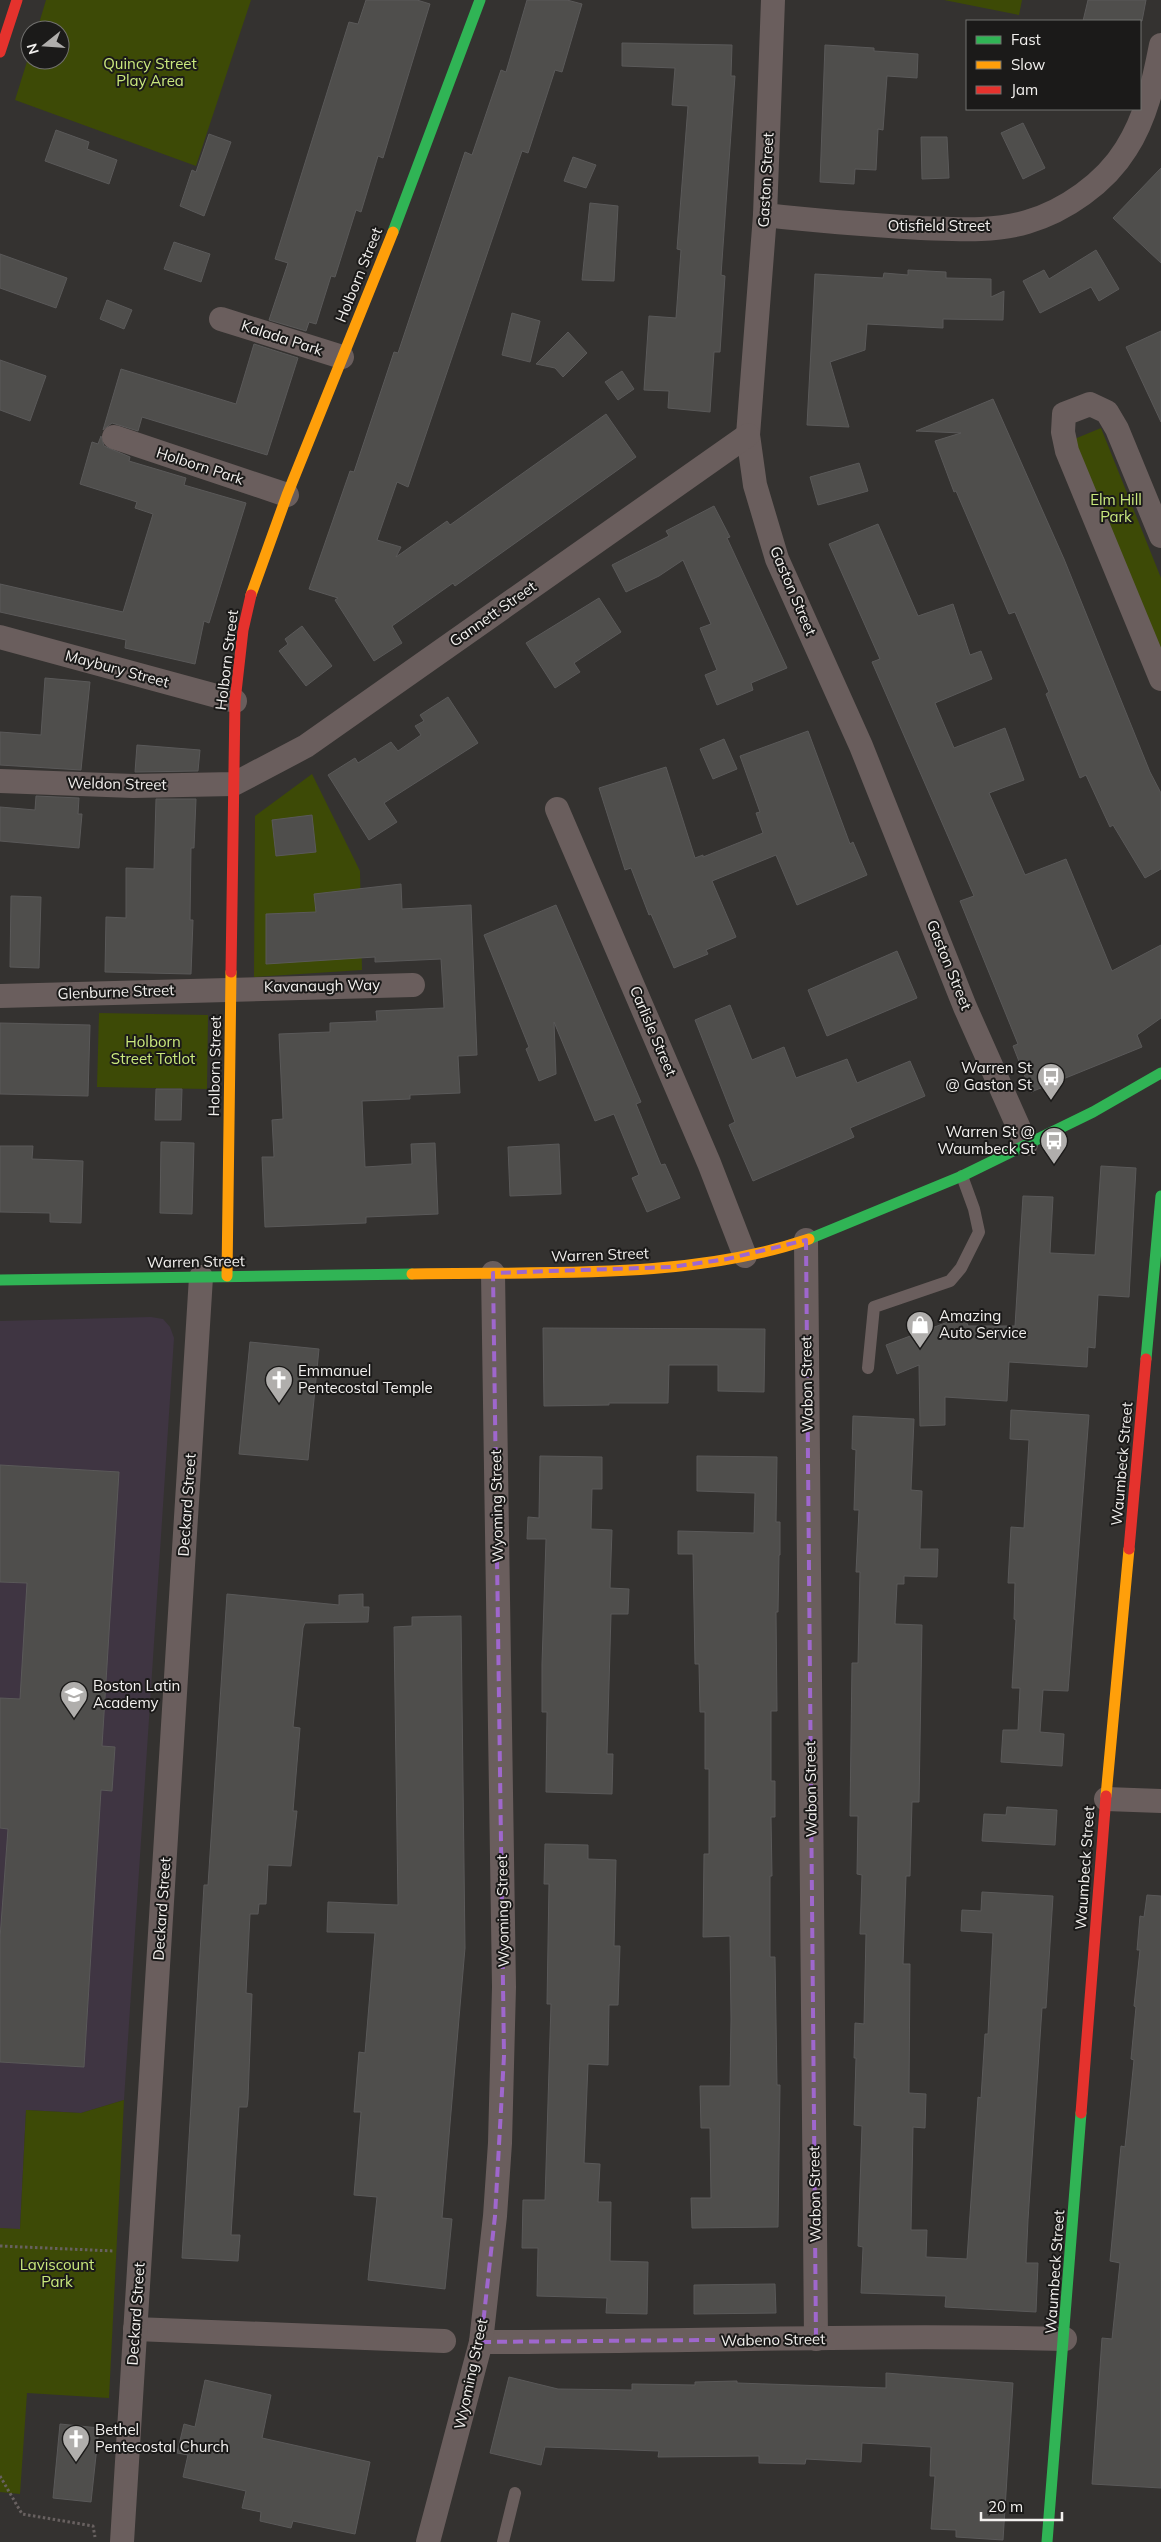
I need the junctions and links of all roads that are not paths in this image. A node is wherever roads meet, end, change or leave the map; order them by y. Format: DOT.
graph roads {
  1 [pos="17,0"];
  2 [pos="480,0"];
  3 [pos="773,0"];
  4 [pos="1161,45"];
  5 [pos="0,52"];
  6 [pos="765,215"];
  7 [pos="222,319"];
  8 [pos="342,357"];
  9 [pos="748,435"];
  10 [pos="114,437"];
  11 [pos="287,495"];
  12 [pos="1161,536"];
  13 [pos="0,637"];
  14 [pos="1161,679"];
  15 [pos="235,700"];
  16 [pos="0,781"];
  17 [pos="234,784"];
  18 [pos="557,809"];
  19 [pos="413,985"];
  20 [pos="231,988"];
  21 [pos="0,996"];
  22 [pos="1161,1073"];
  23 [pos="1026,1144"];
  24 [pos="962,1176"];
  25 [pos="1161,1196"];
  26 [pos="806,1240"];
  27 [pos="745,1256"];
  28 [pos="493,1273"];
  29 [pos="228,1276"];
  30 [pos="201,1277"];
  31 [pos="0,1280"];
  32 [pos="868,1368"];
  33 [pos="1106,1799"];
  34 [pos="1161,1801"];
  35 [pos="135,2329"];
  36 [pos="816,2339"];
  37 [pos="1064,2339"];
  38 [pos="444,2341"];
  39 [pos="481,2342"];
  40 [pos="515,2493"];
  41 [pos="122,2542"];
  42 [pos="428,2542"];
  43 [pos="503,2542"];
  44 [pos="1047,2542"];
  1 -- 5 [label="street"];
  2 -- 8 [label="street, Holborn Street"];
  3 -- 6 [label="street, Gaston Street"];
  4 -- 6 [label="street, Otisfield Street"];
  6 -- 9 [label="street, Gaston Street"];
  7 -- 8 [label="street, Kalada Park"];
  8 -- 11 [label="street, Holborn Street"];
  9 -- 17 [label="street, Gannett Street"];
  9 -- 23 [label="street, Gaston Street"];
  10 -- 11 [label="street, Holborn Park"];
  11 -- 15 [label="street, Holborn Street"];
  12 -- 14 [label="street"];
  13 -- 15 [label="street, Maybury Street"];
  15 -- 17 [label="street, Holborn Street"];
  16 -- 17 [label="street, Weldon Street"];
  17 -- 20 [label="street, Holborn Street"];
  18 -- 27 [label="street, Carlisle Street"];
  19 -- 20 [label="street, Kavanaugh Way"];
  20 -- 21 [label="street, Glenburne Street"];
  20 -- 29 [label="street, Holborn Street"];
  22 -- 23 [label="street, Warren Street"];
  23 -- 24 [label="street, Warren Street"];
  24 -- 26 [label="street, Warren Street"];
  24 -- 32 [label="lane"];
  25 -- 33 [label="street, Waumbeck Street"];
  26 -- 27 [label="street, Warren Street"];
  26 -- 36 [label="street, Wabon Street"];
  27 -- 28 [label="street, Warren Street"];
  28 -- 29 [label="street, Warren Street"];
  28 -- 39 [label="street, Wyoming Street"];
  29 -- 30 [label="street, Warren Street"];
  30 -- 31 [label="street, Warren Street"];
  30 -- 35 [label="street, Deckard Street"];
  33 -- 34 [label="street"];
  33 -- 37 [label="street, Waumbeck Street"];
  35 -- 38 [label="street"];
  35 -- 41 [label="street, Deckard Street"];
  36 -- 37 [label="street, Wabeno Street"];
  36 -- 39 [label="street, Wabeno Street"];
  37 -- 44 [label="street, Waumbeck Street"];
  39 -- 42 [label="street, Wyoming Street"];
  40 -- 43 [label="lane"];
}
